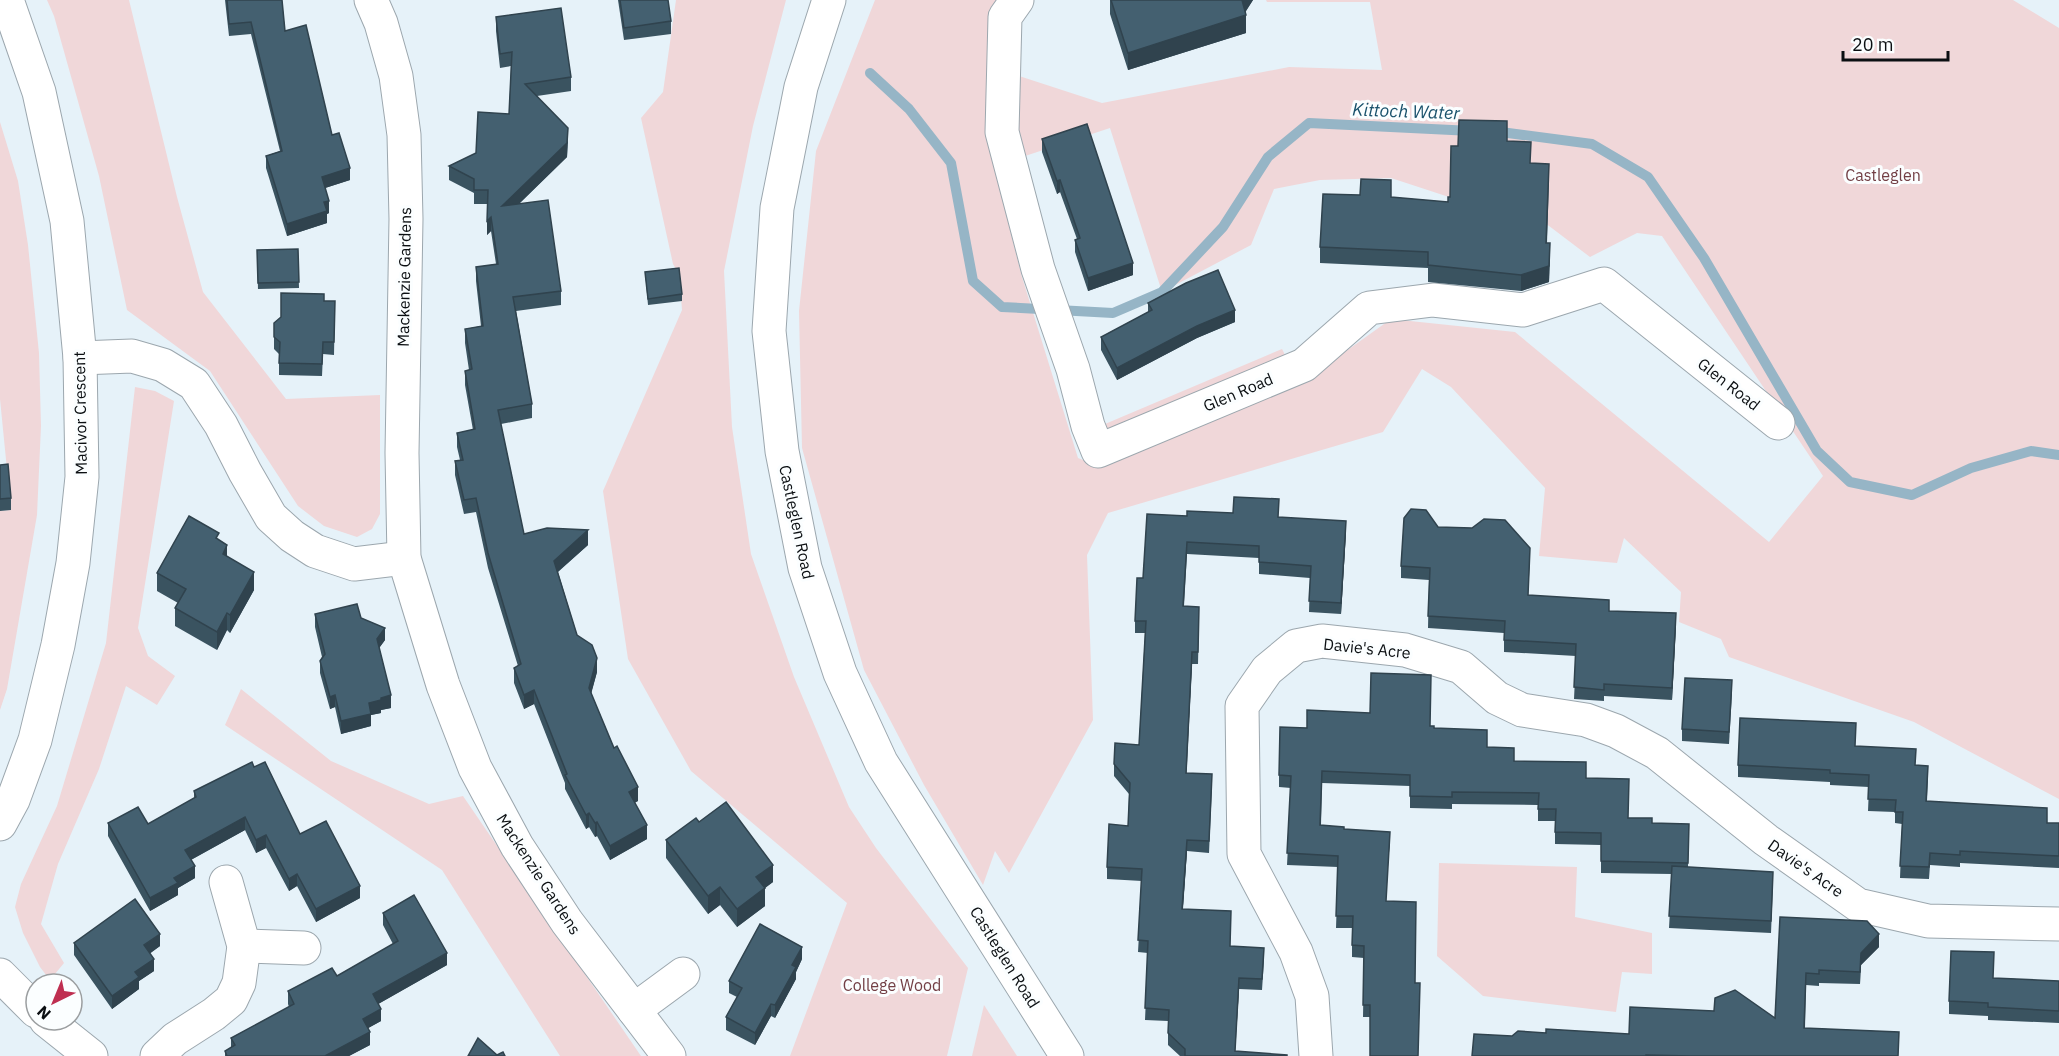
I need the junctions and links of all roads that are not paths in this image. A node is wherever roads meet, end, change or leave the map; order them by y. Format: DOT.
graph roads {
  1 [pos="7,0"];
  2 [pos="371,0"];
  3 [pos="829,0"];
  4 [pos="1017,0"];
  5 [pos="80,358"];
  6 [pos="1778,423"];
  7 [pos="404,558"];
  8 [pos="0,824"];
  9 [pos="226,882"];
  10 [pos="2059,924"];
  11 [pos="244,946"];
  12 [pos="304,948"];
  13 [pos="683,974"];
  14 [pos="0,975"];
  15 [pos="24,999"];
  16 [pos="0,1004"];
  17 [pos="634,1010"];
  18 [pos="24,1012"];
  19 [pos="61,1032"];
  20 [pos="91,1056"];
  21 [pos="158,1056"];
  22 [pos="669,1056"];
  23 [pos="1067,1056"];
  24 [pos="1316,1056"];
  1 -- 5 [label="street, Macivor Crescent"];
  2 -- 7 [label="street, Mackenzie Gardens"];
  3 -- 23 [label="street, Castleglen Road"];
  4 -- 6 [label="street, Glen Road"];
  5 -- 7 [label="street"];
  5 -- 8 [label="street, Macivor Crescent"];
  7 -- 17 [label="street, Mackenzie Gardens"];
  9 -- 11 [label="street"];
  10 -- 24 [label="street, Davie's Acre"];
  11 -- 12 [label="street"];
  11 -- 21 [label="street"];
  13 -- 17 [label="street"];
  14 -- 15 [label="street"];
  16 -- 18 [label="street"];
  17 -- 22 [label="street, Mackenzie Gardens"];
  19 -- 20 [label="street"];
}
